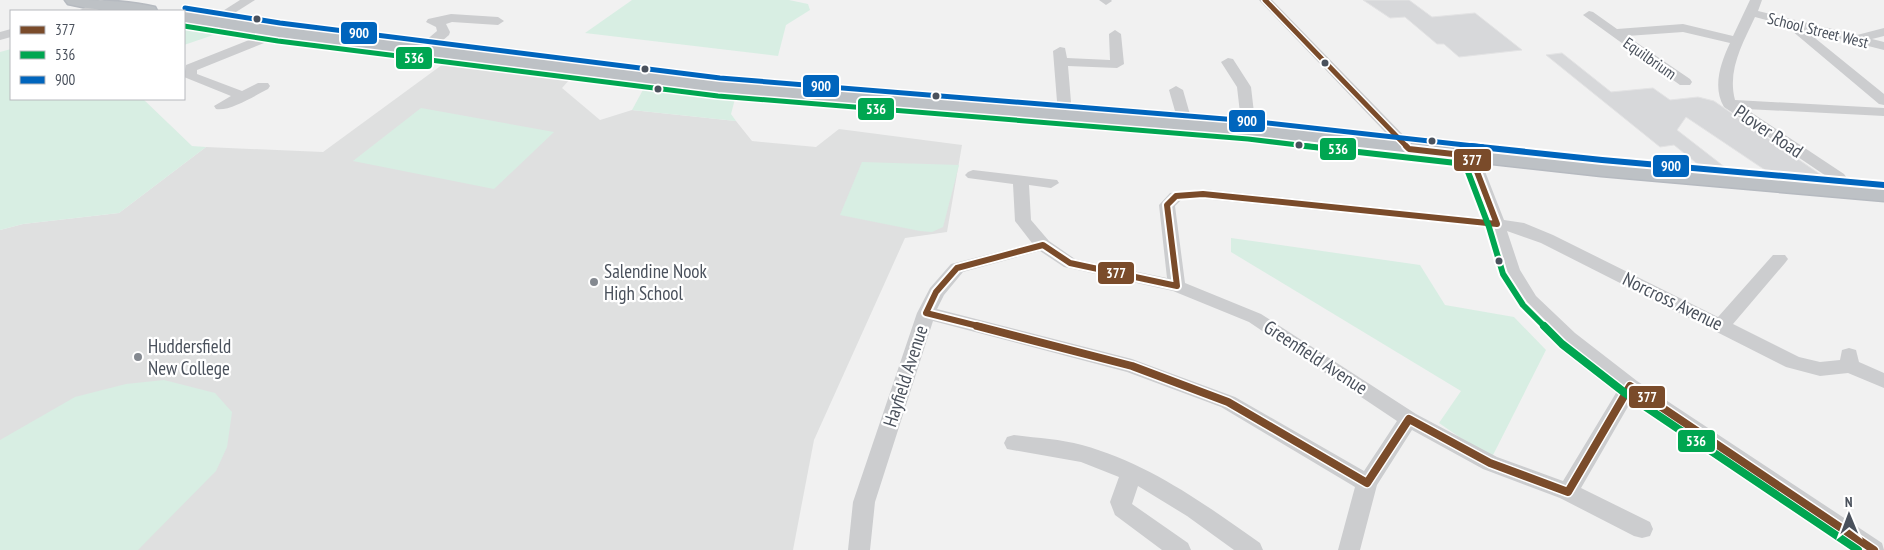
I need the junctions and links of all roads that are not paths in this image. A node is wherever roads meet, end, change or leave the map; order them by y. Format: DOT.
graph roads {
  1 [pos="74,0"];
  2 [pos="249,0"];
  3 [pos="1265,0"];
  4 [pos="1754,6"];
  5 [pos="92,8"];
  6 [pos="129,10"];
  7 [pos="1688,13"];
  8 [pos="1589,15"];
  9 [pos="185,17"];
  10 [pos="213,21"];
  11 [pos="498,21"];
  12 [pos="1788,23"];
  13 [pos="1683,28"];
  14 [pos="280,32"];
  15 [pos="1884,32"];
  16 [pos="1615,33"];
  17 [pos="1115,34"];
  18 [pos="1857,39"];
  19 [pos="1738,41"];
  20 [pos="1694,42"];
  21 [pos="1884,46"];
  22 [pos="423,50"];
  23 [pos="1228,62"];
  24 [pos="1685,82"];
  25 [pos="263,86"];
  26 [pos="1176,90"];
  27 [pos="244,96"];
  28 [pos="1884,101"];
  29 [pos="1729,104"];
  30 [pos="221,106"];
  31 [pos="1884,112"];
  32 [pos="1065,114"];
  33 [pos="1186,125"];
  34 [pos="1249,130"];
  35 [pos="1409,149"];
  36 [pos="1470,156"];
  37 [pos="973,175"];
  38 [pos="1021,181"];
  39 [pos="1051,183"];
  40 [pos="1848,191"];
  41 [pos="1880,197"];
  42 [pos="1497,224"];
  43 [pos="1043,245"];
  44 [pos="1779,259"];
  45 [pos="1176,286"];
  46 [pos="926,313"];
  47 [pos="1722,324"];
  48 [pos="1884,381"];
  49 [pos="1630,386"];
  50 [pos="1409,418"];
  51 [pos="1014,443"];
  52 [pos="1131,474"];
  53 [pos="1367,483"];
  54 [pos="1568,492"];
  55 [pos="1642,529"];
  56 [pos="859,550"];
  57 [pos="1180,550"];
  58 [pos="1252,550"];
  59 [pos="1349,550"];
  60 [pos="1874,550"];
  1 -- 5 [label="highway"];
  2 -- 10 [label="street"];
  3 -- 35 [label="street"];
  4 -- 12 [label="street, School Street West"];
  4 -- 19 [label="street, Plover Road"];
  5 -- 6 [label="highway"];
  7 -- 13 [label="street"];
  8 -- 16 [label="street, Equilbrium"];
  9 -- 10 [label="highway"];
  10 -- 14 [label="highway"];
  11 -- 22 [label="street"];
  12 -- 18 [label="street, School Street West"];
  12 -- 28 [label="street"];
  13 -- 16 [label="street, Equilbrium"];
  13 -- 19 [label="street, Equilbrium"];
  13 -- 20 [label="street"];
  14 -- 22 [label="highway"];
  14 -- 27 [label="street"];
  15 -- 18 [label="street"];
  16 -- 24 [label="street, Equilbrium"];
  17 -- 32 [label="street"];
  18 -- 21 [label="street, School Street West"];
  19 -- 29 [label="street, Plover Road"];
  22 -- 32 [label="highway"];
  23 -- 34 [label="street"];
  25 -- 27 [label="street"];
  26 -- 33 [label="street"];
  27 -- 30 [label="street"];
  29 -- 31 [label="street"];
  29 -- 40 [label="street, Plover Road"];
  32 -- 33 [label="highway"];
  33 -- 34 [label="highway"];
  34 -- 35 [label="highway"];
  35 -- 36 [label="highway"];
  36 -- 40 [label="highway"];
  36 -- 42 [label="street"];
  37 -- 38 [label="street"];
  38 -- 39 [label="street"];
  38 -- 43 [label="street, Greenfield Avenue"];
  40 -- 41 [label="highway"];
  42 -- 45 [label="street, Norcross Avenue"];
  42 -- 47 [label="street, Norcross Avenue"];
  42 -- 49 [label="street"];
  43 -- 45 [label="street, Greenfield Avenue"];
  43 -- 46 [label="street, Hayfield Avenue"];
  44 -- 47 [label="street"];
  45 -- 50 [label="street, Greenfield Avenue"];
  46 -- 53 [label="street"];
  46 -- 56 [label="street, Hayfield Avenue"];
  47 -- 48 [label="street, Norcross Avenue"];
  49 -- 54 [label="street"];
  49 -- 60 [label="street"];
  50 -- 53 [label="street"];
  50 -- 54 [label="street, Greenfield Avenue"];
  51 -- 52 [label="street"];
  52 -- 57 [label="street"];
  52 -- 58 [label="street"];
  53 -- 59 [label="street"];
  54 -- 55 [label="street, Greenfield Avenue"];
}
